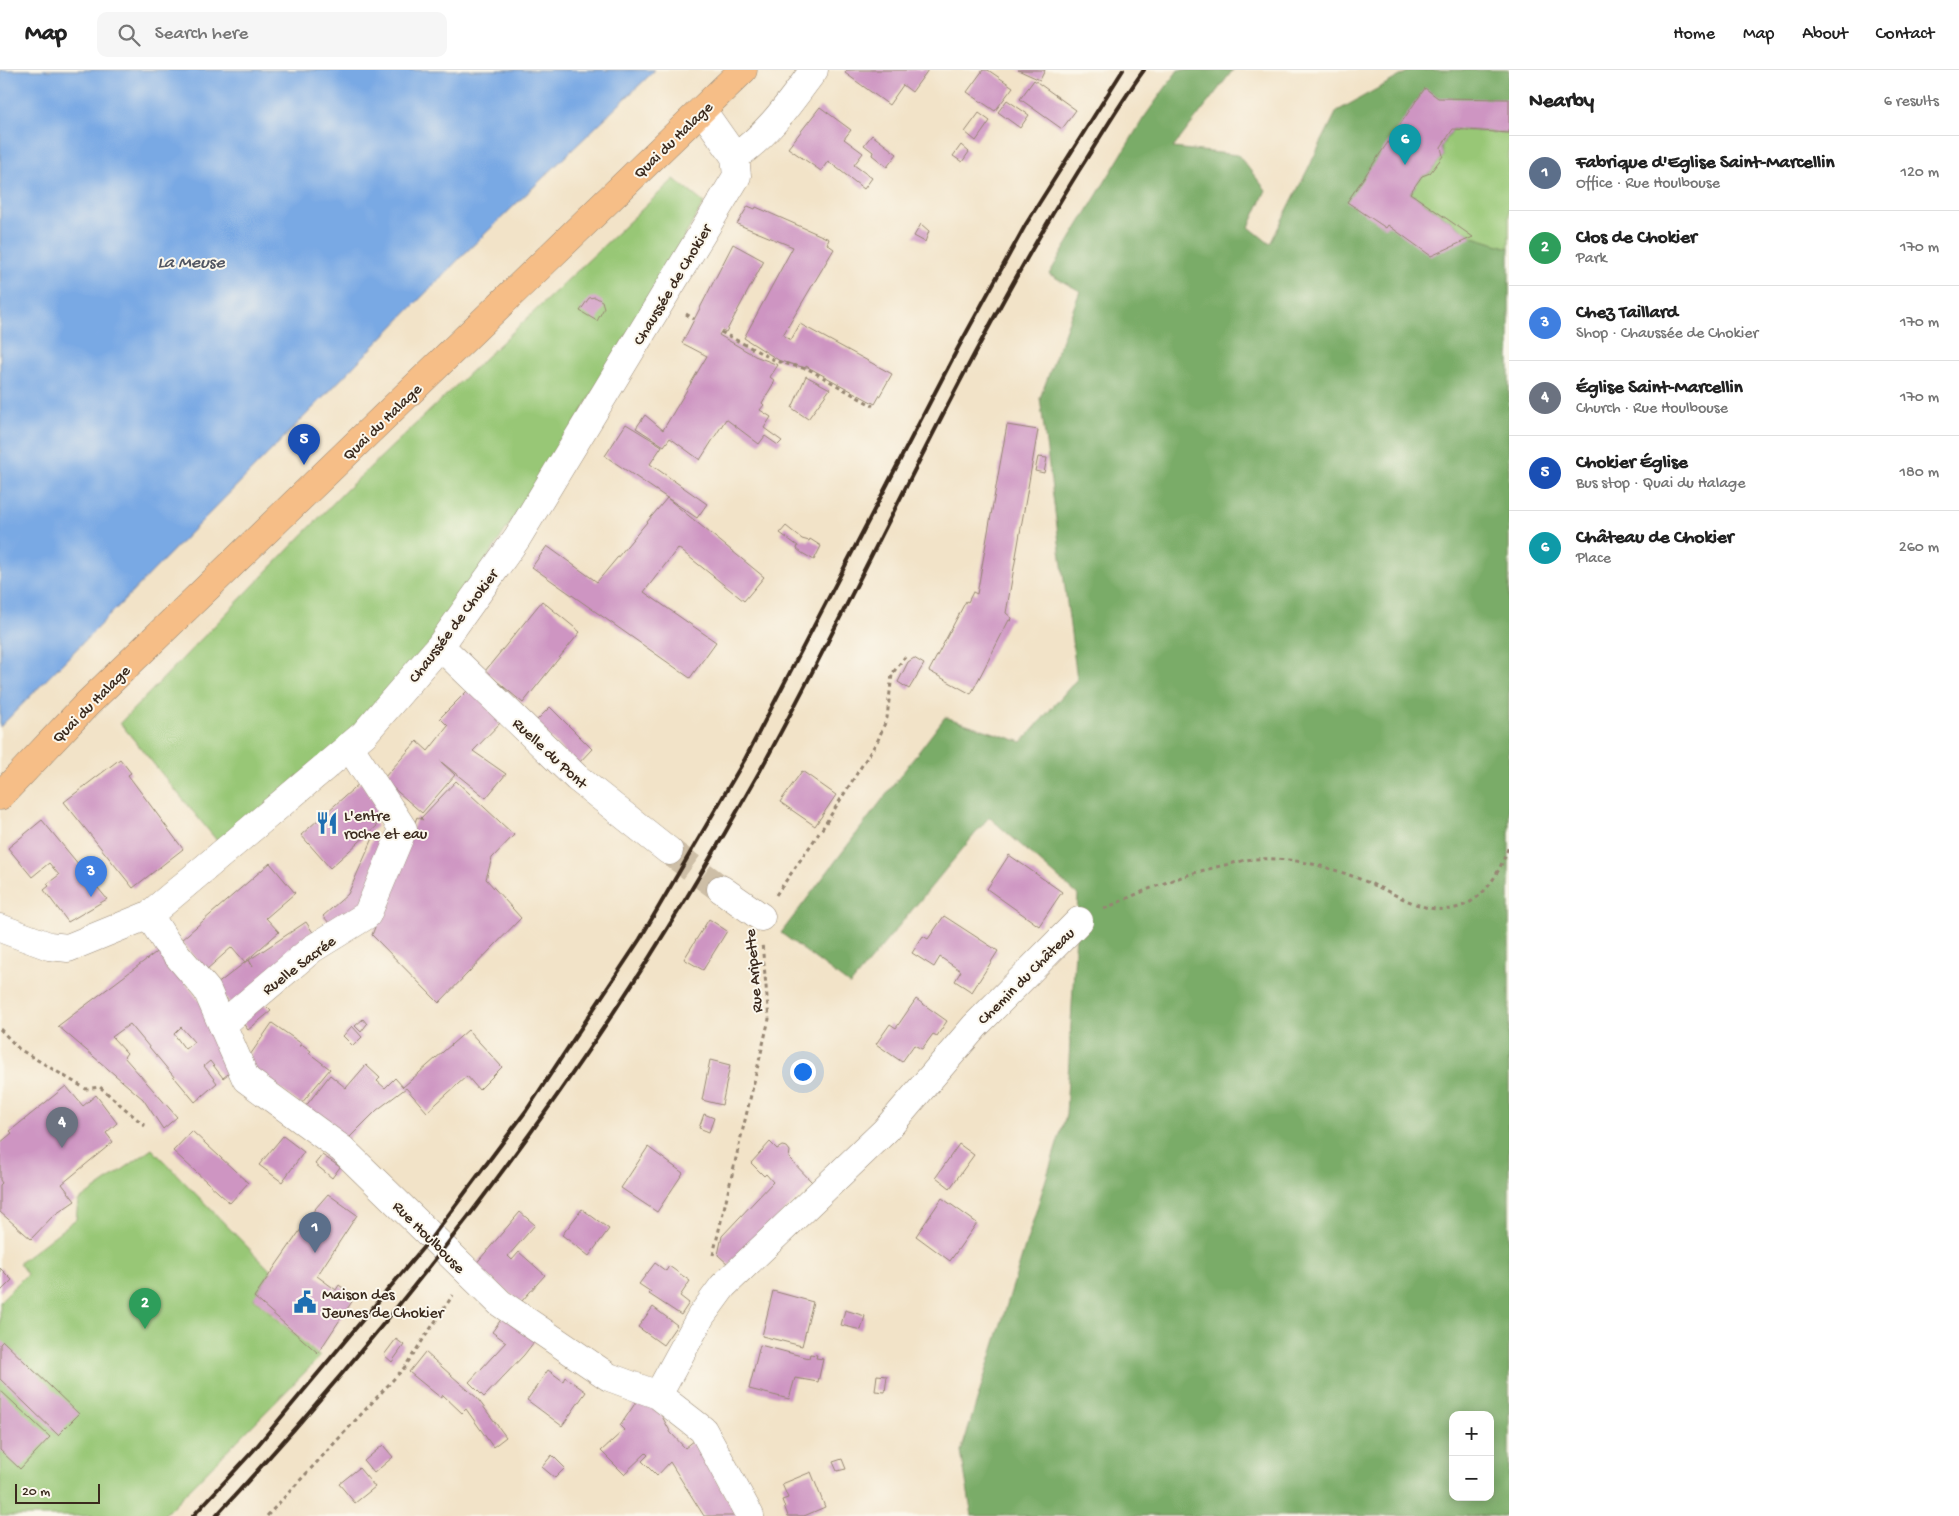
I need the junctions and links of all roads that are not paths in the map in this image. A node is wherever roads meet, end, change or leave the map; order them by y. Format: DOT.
graph roads {
  1 [pos="743,70"];
  2 [pos="814,70"];
  3 [pos="702,110"];
  4 [pos="735,157"];
  5 [pos="440,646"];
  6 [pos="349,746"];
  7 [pos="0,796"];
  8 [pos="669,851"];
  9 [pos="721,889"];
  10 [pos="149,916"];
  11 [pos="760,917"];
  12 [pos="1079,920"];
  13 [pos="0,928"];
  14 [pos="223,1024"];
  15 [pos="658,1395"];
  16 [pos="750,1516"];
  1 -- 3 [label="main road, Quai du Halage"];
  2 -- 4 [label="street"];
  3 -- 4 [label="street"];
  3 -- 7 [label="main road, Quai du Halage"];
  4 -- 5 [label="street, Chaussée de Chokier"];
  5 -- 6 [label="street, Chaussée de Chokier"];
  5 -- 8 [label="street, Ruelle du Pont"];
  6 -- 10 [label="street, Chaussée de Chokier"];
  6 -- 14 [label="street, Ruelle Sacrée"];
  9 -- 11 [label="street"];
  10 -- 13 [label="street, Chaussée de Chokier"];
  10 -- 14 [label="street, Rue Houlbouse"];
  12 -- 15 [label="street, Chemin du Château"];
  14 -- 15 [label="street, Rue Houlbouse"];
  15 -- 16 [label="street, Rue Houlbouse"];
}
